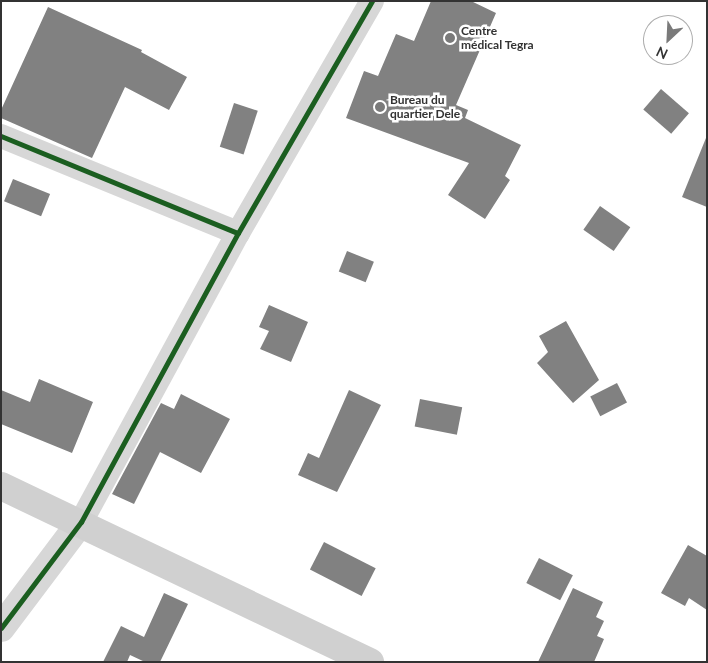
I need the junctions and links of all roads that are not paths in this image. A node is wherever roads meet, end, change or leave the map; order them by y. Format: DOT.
graph roads {
  1 [pos="372,1"];
  2 [pos="1,136"];
  3 [pos="238,233"];
  4 [pos="1,486"];
  5 [pos="81,522"];
  6 [pos="1,628"];
  7 [pos="370,662"];
  1 -- 3 [label="street"];
  2 -- 3 [label="street"];
  3 -- 5 [label="street"];
  4 -- 5 [label="main road"];
  5 -- 6 [label="street"];
  5 -- 7 [label="main road"];
}
